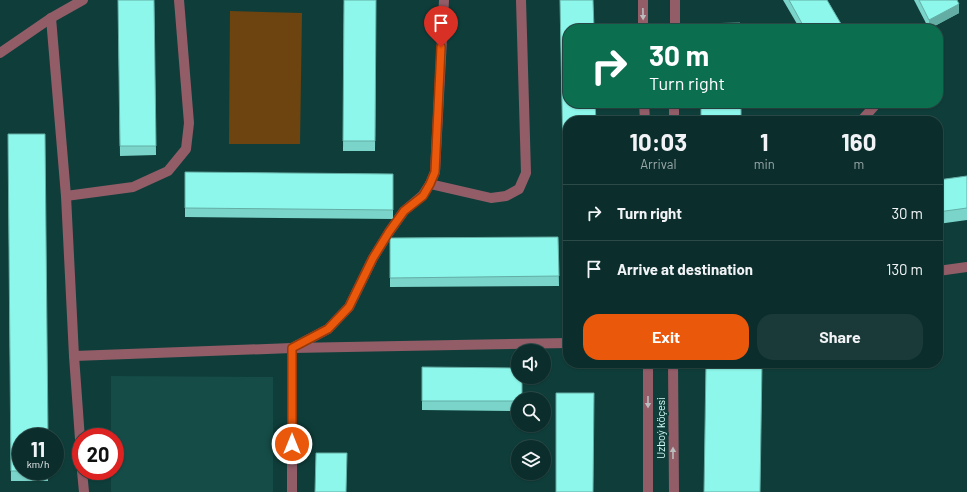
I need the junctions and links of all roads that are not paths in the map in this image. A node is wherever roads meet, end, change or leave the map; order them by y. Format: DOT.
graph roads {
  1 [pos="83,0"];
  2 [pos="179,0"];
  3 [pos="444,0"];
  4 [pos="521,0"];
  5 [pos="643,0"];
  6 [pos="675,0"];
  7 [pos="51,18"];
  8 [pos="643,24"];
  9 [pos="675,24"];
  10 [pos="0,53"];
  11 [pos="873,108"];
  12 [pos="865,116"];
  13 [pos="430,184"];
  14 [pos="66,196"];
  15 [pos="967,267"];
  16 [pos="943,270"];
  17 [pos="563,343"];
  18 [pos="292,348"];
  19 [pos="74,356"];
  20 [pos="648,368"];
  21 [pos="673,368"];
  22 [pos="79,428"];
  23 [pos="83,480"];
  24 [pos="84,492"];
  25 [pos="292,492"];
  26 [pos="648,492"];
  27 [pos="674,492"];
  1 -- 7 [label="street"];
  2 -- 14 [label="street"];
  3 -- 13 [label="street"];
  4 -- 13 [label="street"];
  5 -- 8 [label="street, one-way"];
  6 -- 9 [label="street"];
  7 -- 10 [label="street"];
  7 -- 14 [label="street"];
  11 -- 12 [label="street"];
  13 -- 18 [label="street"];
  14 -- 19 [label="street"];
  15 -- 16 [label="street"];
  17 -- 18 [label="street"];
  18 -- 19 [label="street"];
  18 -- 25 [label="street"];
  19 -- 22 [label="street"];
  20 -- 26 [label="street, Uzboý köçesi, one-way"];
  27 -- 21 [label="street, Uzboý köçesi, one-way"];
  23 -- 24 [label="street"];
}
